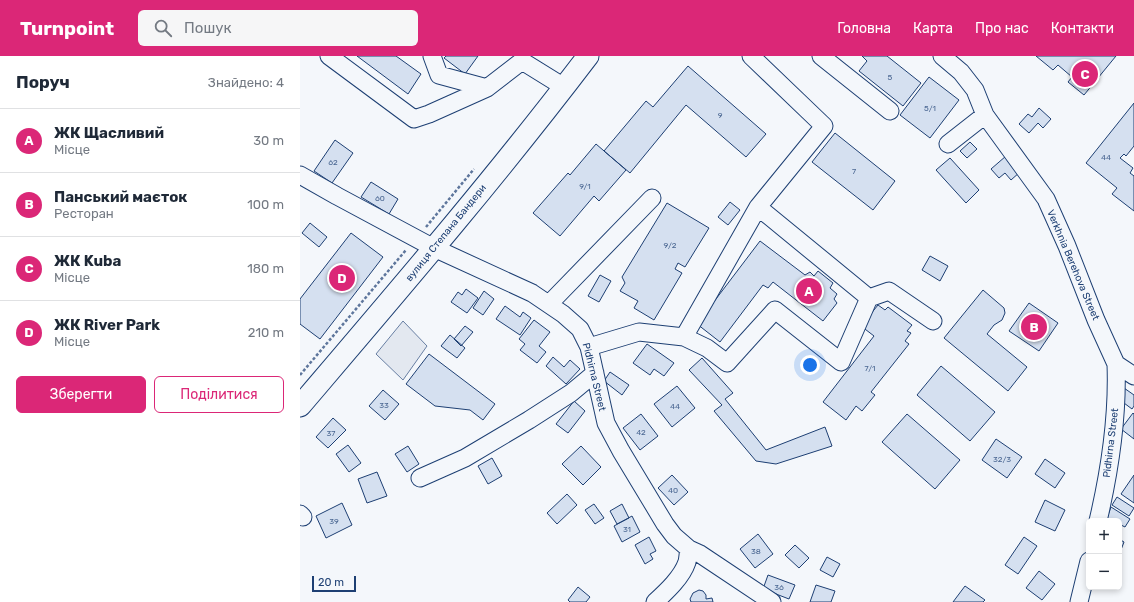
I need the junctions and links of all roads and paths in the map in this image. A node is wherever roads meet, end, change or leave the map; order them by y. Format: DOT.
graph roads {
  1 [pos="330,56"];
  2 [pos="432,56"];
  3 [pos="588,56"];
  4 [pos="751,56"];
  5 [pos="821,56"];
  6 [pos="942,56"];
  7 [pos="564,86"];
  8 [pos="486,88"];
  9 [pos="890,111"];
  10 [pos="985,115"];
  11 [pos="948,144"];
  12 [pos="300,175"];
  13 [pos="652,198"];
  14 [pos="758,207"];
  15 [pos="416,238"];
  16 [pos="434,248"];
  17 [pos="869,298"];
  18 [pos="548,304"];
  19 [pos="933,321"];
  20 [pos="684,337"];
  21 [pos="589,347"];
  22 [pos="1116,364"];
  23 [pos="595,373"];
  24 [pos="300,375"];
  25 [pos="1134,376"];
  26 [pos="300,406"];
  27 [pos="420,478"];
  28 [pos="1099,518"];
  29 [pos="689,549"];
  30 [pos="1086,573"];
  31 [pos="655,602"];
  32 [pos="772,602"];
  33 [pos="1079,602"];
  1 -- 8 [label="street"];
  2 -- 8 [label="street"];
  3 -- 7 [label="main road, вулиця Степана Бандери"];
  4 -- 14 [label="street"];
  5 -- 9 [label="street"];
  6 -- 10 [label="street, Verkhnia Berehova Street"];
  7 -- 8 [label="street"];
  7 -- 16 [label="main road, вулиця Степана Бандери"];
  10 -- 11 [label="street"];
  10 -- 22 [label="street, Verkhnia Berehova Street"];
  12 -- 15 [label="street, Pidhirna Street"];
  13 -- 18 [label="street"];
  14 -- 17 [label="street"];
  14 -- 20 [label="street"];
  15 -- 16 [label="street, Pidhirna Street"];
  15 -- 24 [label="path"];
  16 -- 18 [label="street, Pidhirna Street"];
  16 -- 26 [label="main road, вулиця Степана Бандери"];
  17 -- 19 [label="street"];
  17 -- 20 [label="street"];
  18 -- 21 [label="street, Pidhirna Street"];
  20 -- 21 [label="street"];
  21 -- 23 [label="street, Pidhirna Street"];
  22 -- 25 [label="street"];
  22 -- 28 [label="street, Pidhirna Street"];
  23 -- 27 [label="street"];
  23 -- 29 [label="street, Pidhirna Street"];
  29 -- 31 [label="street"];
  29 -- 32 [label="street, Pidhirna Street"];
  30 -- 33 [label="street"];
}
